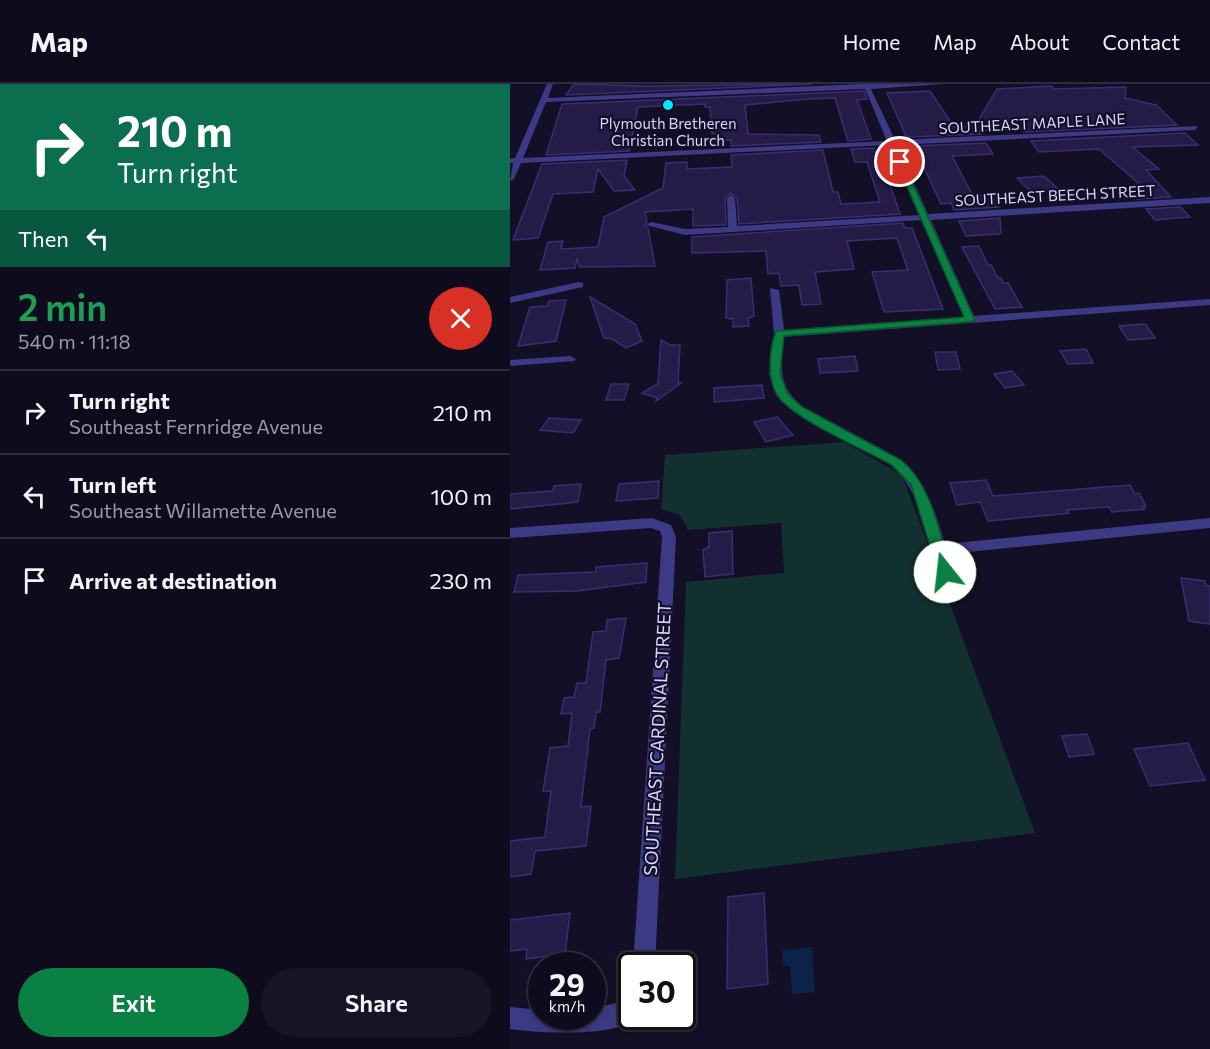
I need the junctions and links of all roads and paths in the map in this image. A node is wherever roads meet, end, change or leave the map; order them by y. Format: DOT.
graph roads {
  1 [pos="550,84"];
  2 [pos="940,84"];
  3 [pos="867,86"];
  4 [pos="544,100"];
  5 [pos="1195,128"];
  6 [pos="891,143"];
  7 [pos="514,160"];
  8 [pos="510,179"];
  9 [pos="731,198"];
  10 [pos="1210,200"];
  11 [pos="925,217"];
  12 [pos="651,225"];
  13 [pos="733,229"];
  14 [pos="579,285"];
  15 [pos="774,290"];
  16 [pos="510,300"];
  17 [pos="1210,302"];
  18 [pos="970,320"];
  19 [pos="779,333"];
  20 [pos="570,359"];
  21 [pos="510,363"];
  22 [pos="1210,523"];
  23 [pos="510,533"];
  24 [pos="938,550"];
  25 [pos="945,572"];
  26 [pos="645,952"];
  27 [pos="618,1013"];
  28 [pos="510,1018"];
  1 -- 4 [label="street"];
  2 -- 3 [label="street"];
  3 -- 4 [label="street"];
  3 -- 6 [label="street"];
  4 -- 7 [label="street"];
  5 -- 6 [label="street, SOUTHEAST MAPLE LANE"];
  6 -- 7 [label="street, SOUTHEAST MAPLE LANE"];
  6 -- 11 [label="street"];
  7 -- 8 [label="street"];
  9 -- 13 [label="street"];
  10 -- 11 [label="street, SOUTHEAST BEECH STREET"];
  11 -- 13 [label="street, SOUTHEAST BEECH STREET"];
  11 -- 18 [label="street"];
  12 -- 13 [label="street, SOUTHEAST BEECH STREET"];
  14 -- 16 [label="street"];
  15 -- 19 [label="street"];
  17 -- 18 [label="street"];
  18 -- 19 [label="street"];
  19 -- 24 [label="street"];
  20 -- 21 [label="street"];
  22 -- 24 [label="street"];
  23 -- 26 [label="street, SOUTHEAST CARDINAL STREET"];
  24 -- 25 [label="street"];
  27 -- 28 [label="street"];
}
